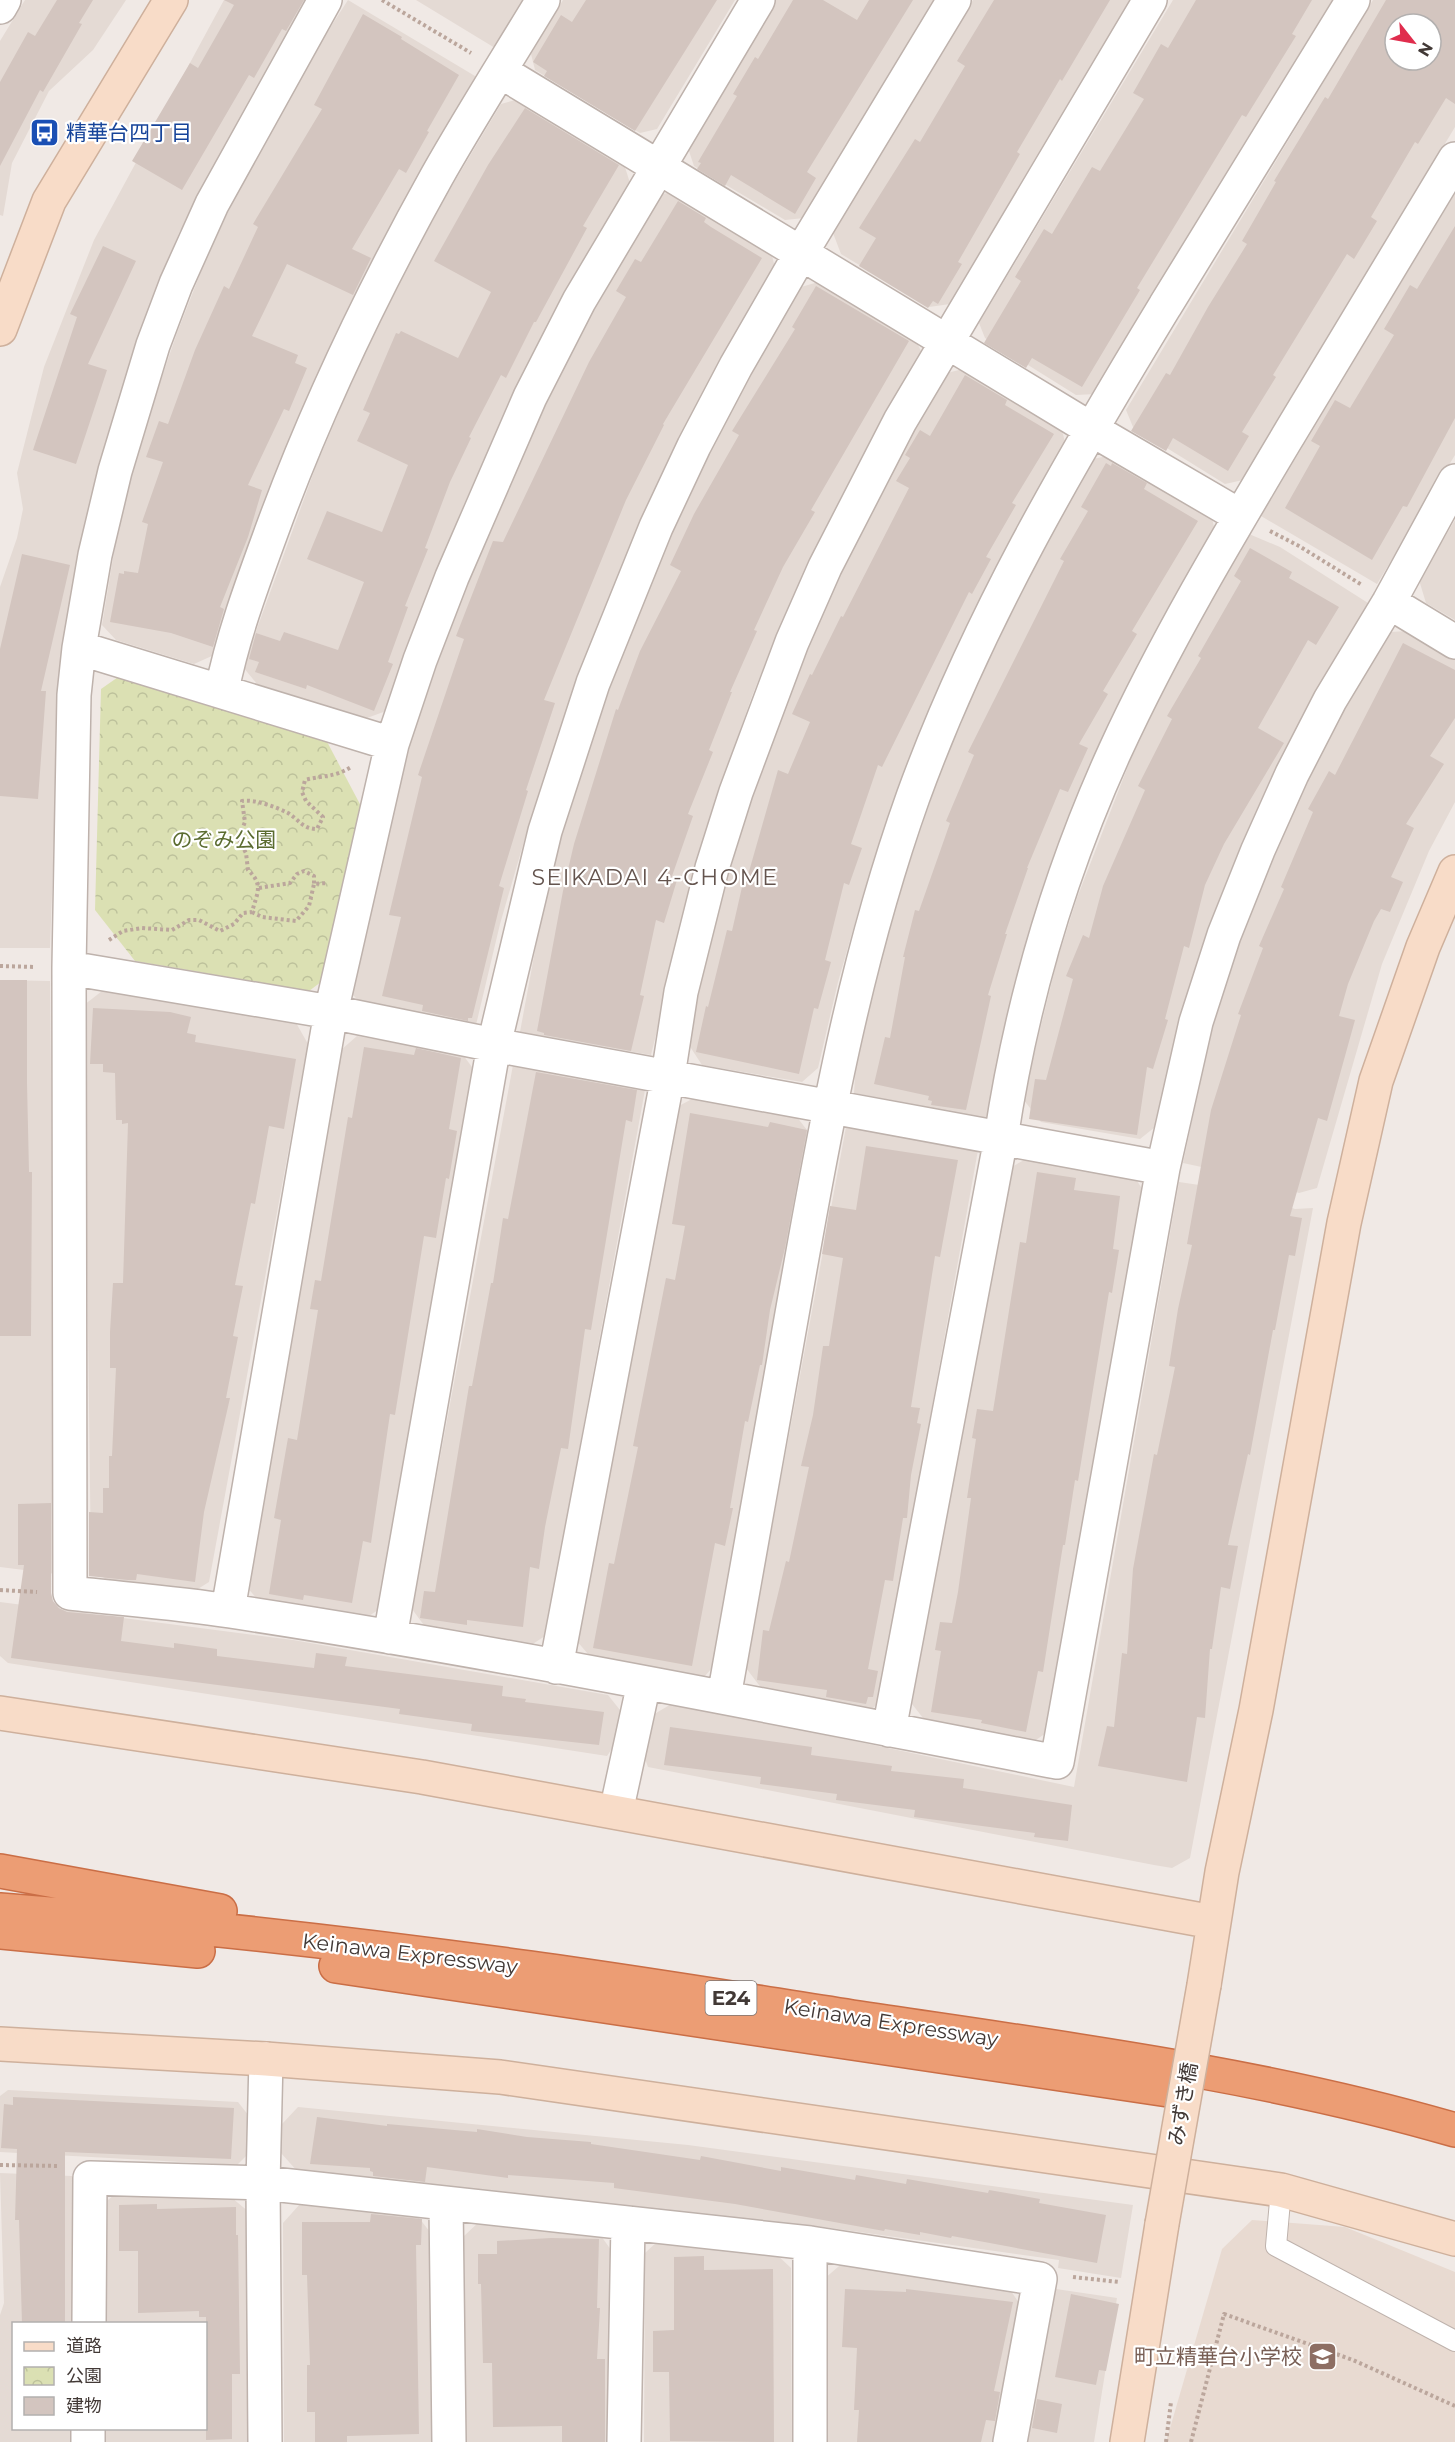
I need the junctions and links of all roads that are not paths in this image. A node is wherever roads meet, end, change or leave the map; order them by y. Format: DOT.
graph roads {
  1 [pos="4,0"];
  2 [pos="171,0"];
  3 [pos="325,0"];
  4 [pos="543,0"];
  5 [pos="758,0"];
  6 [pos="954,0"];
  7 [pos="1150,0"];
  8 [pos="1353,0"];
  9 [pos="0,7"];
  10 [pos="500,71"];
  11 [pos="1455,159"];
  12 [pos="658,167"];
  13 [pos="801,253"];
  14 [pos="0,329"];
  15 [pos="947,342"];
  16 [pos="1090,429"];
  17 [pos="1455,481"];
  18 [pos="1240,516"];
  19 [pos="1389,602"];
  20 [pos="1455,642"];
  21 [pos="79,648"];
  22 [pos="222,690"];
  23 [pos="392,744"];
  24 [pos="1455,872"];
  25 [pos="69,968"];
  26 [pos="331,1012"];
  27 [pos="494,1045"];
  28 [pos="668,1076"];
  29 [pos="829,1108"];
  30 [pos="1001,1138"];
  31 [pos="1163,1168"];
  32 [pos="228,1610"];
  33 [pos="390,1637"];
  34 [pos="556,1667"];
  35 [pos="644,1683"];
  36 [pos="724,1697"];
  37 [pos="0,1713"];
  38 [pos="889,1730"];
  39 [pos="616,1812"];
  40 [pos="0,1871"];
  41 [pos="0,1910"];
  42 [pos="1213,1922"];
  43 [pos="0,1932"];
  44 [pos="508,1965"];
  45 [pos="0,2044"];
  46 [pos="266,2059"];
  47 [pos="1455,2130"];
  48 [pos="1455,2138"];
  49 [pos="263,2182"];
  50 [pos="1281,2190"];
  51 [pos="446,2204"];
  52 [pos="628,2223"];
  53 [pos="1455,2239"];
  54 [pos="810,2243"];
  55 [pos="89,2322"];
  56 [pos="1455,2341"];
  57 [pos="265,2442"];
  58 [pos="449,2442"];
  59 [pos="624,2442"];
  60 [pos="810,2442"];
  61 [pos="1010,2442"];
  62 [pos="1127,2442"];
  1 -- 9 [label="street"];
  2 -- 14 [label="street"];
  3 -- 21 [label="street"];
  4 -- 10 [label="street"];
  5 -- 12 [label="street"];
  6 -- 13 [label="street"];
  7 -- 15 [label="street"];
  8 -- 16 [label="street"];
  10 -- 12 [label="street"];
  10 -- 22 [label="street"];
  11 -- 18 [label="street"];
  12 -- 13 [label="street"];
  12 -- 23 [label="street"];
  13 -- 15 [label="street"];
  13 -- 27 [label="street"];
  15 -- 16 [label="street"];
  15 -- 28 [label="street"];
  16 -- 18 [label="street"];
  16 -- 29 [label="street"];
  17 -- 19 [label="street"];
  18 -- 30 [label="street"];
  19 -- 20 [label="street"];
  19 -- 31 [label="street"];
  21 -- 22 [label="street"];
  21 -- 25 [label="street"];
  22 -- 23 [label="street"];
  23 -- 26 [label="street"];
  24 -- 42 [label="street, みずき橋"];
  25 -- 26 [label="street"];
  25 -- 32 [label="street"];
  26 -- 27 [label="street"];
  26 -- 32 [label="street"];
  27 -- 28 [label="street"];
  27 -- 33 [label="street"];
  28 -- 29 [label="street"];
  28 -- 34 [label="street"];
  29 -- 30 [label="street"];
  29 -- 36 [label="street"];
  30 -- 31 [label="street"];
  30 -- 38 [label="street"];
  31 -- 38 [label="street"];
  32 -- 33 [label="street"];
  33 -- 34 [label="street"];
  34 -- 35 [label="street"];
  35 -- 36 [label="street"];
  35 -- 39 [label="street"];
  36 -- 38 [label="street"];
  37 -- 39 [label="street"];
  39 -- 42 [label="street"];
  40 -- 44 [label="highway"];
  41 -- 44 [label="highway, Keinawa Expressway / E24"];
  42 -- 62 [label="street, みずき橋, bridge"];
  43 -- 48 [label="highway, Keinawa Expressway / E24"];
  44 -- 47 [label="highway, Keinawa Expressway / E24"];
  45 -- 46 [label="street"];
  46 -- 49 [label="street"];
  46 -- 50 [label="street"];
  49 -- 51 [label="street"];
  49 -- 55 [label="street"];
  49 -- 57 [label="street"];
  50 -- 53 [label="street"];
  50 -- 56 [label="lane"];
  51 -- 52 [label="street"];
  51 -- 58 [label="street"];
  52 -- 54 [label="street"];
  52 -- 59 [label="street"];
  54 -- 60 [label="street"];
  54 -- 61 [label="street"];
}
